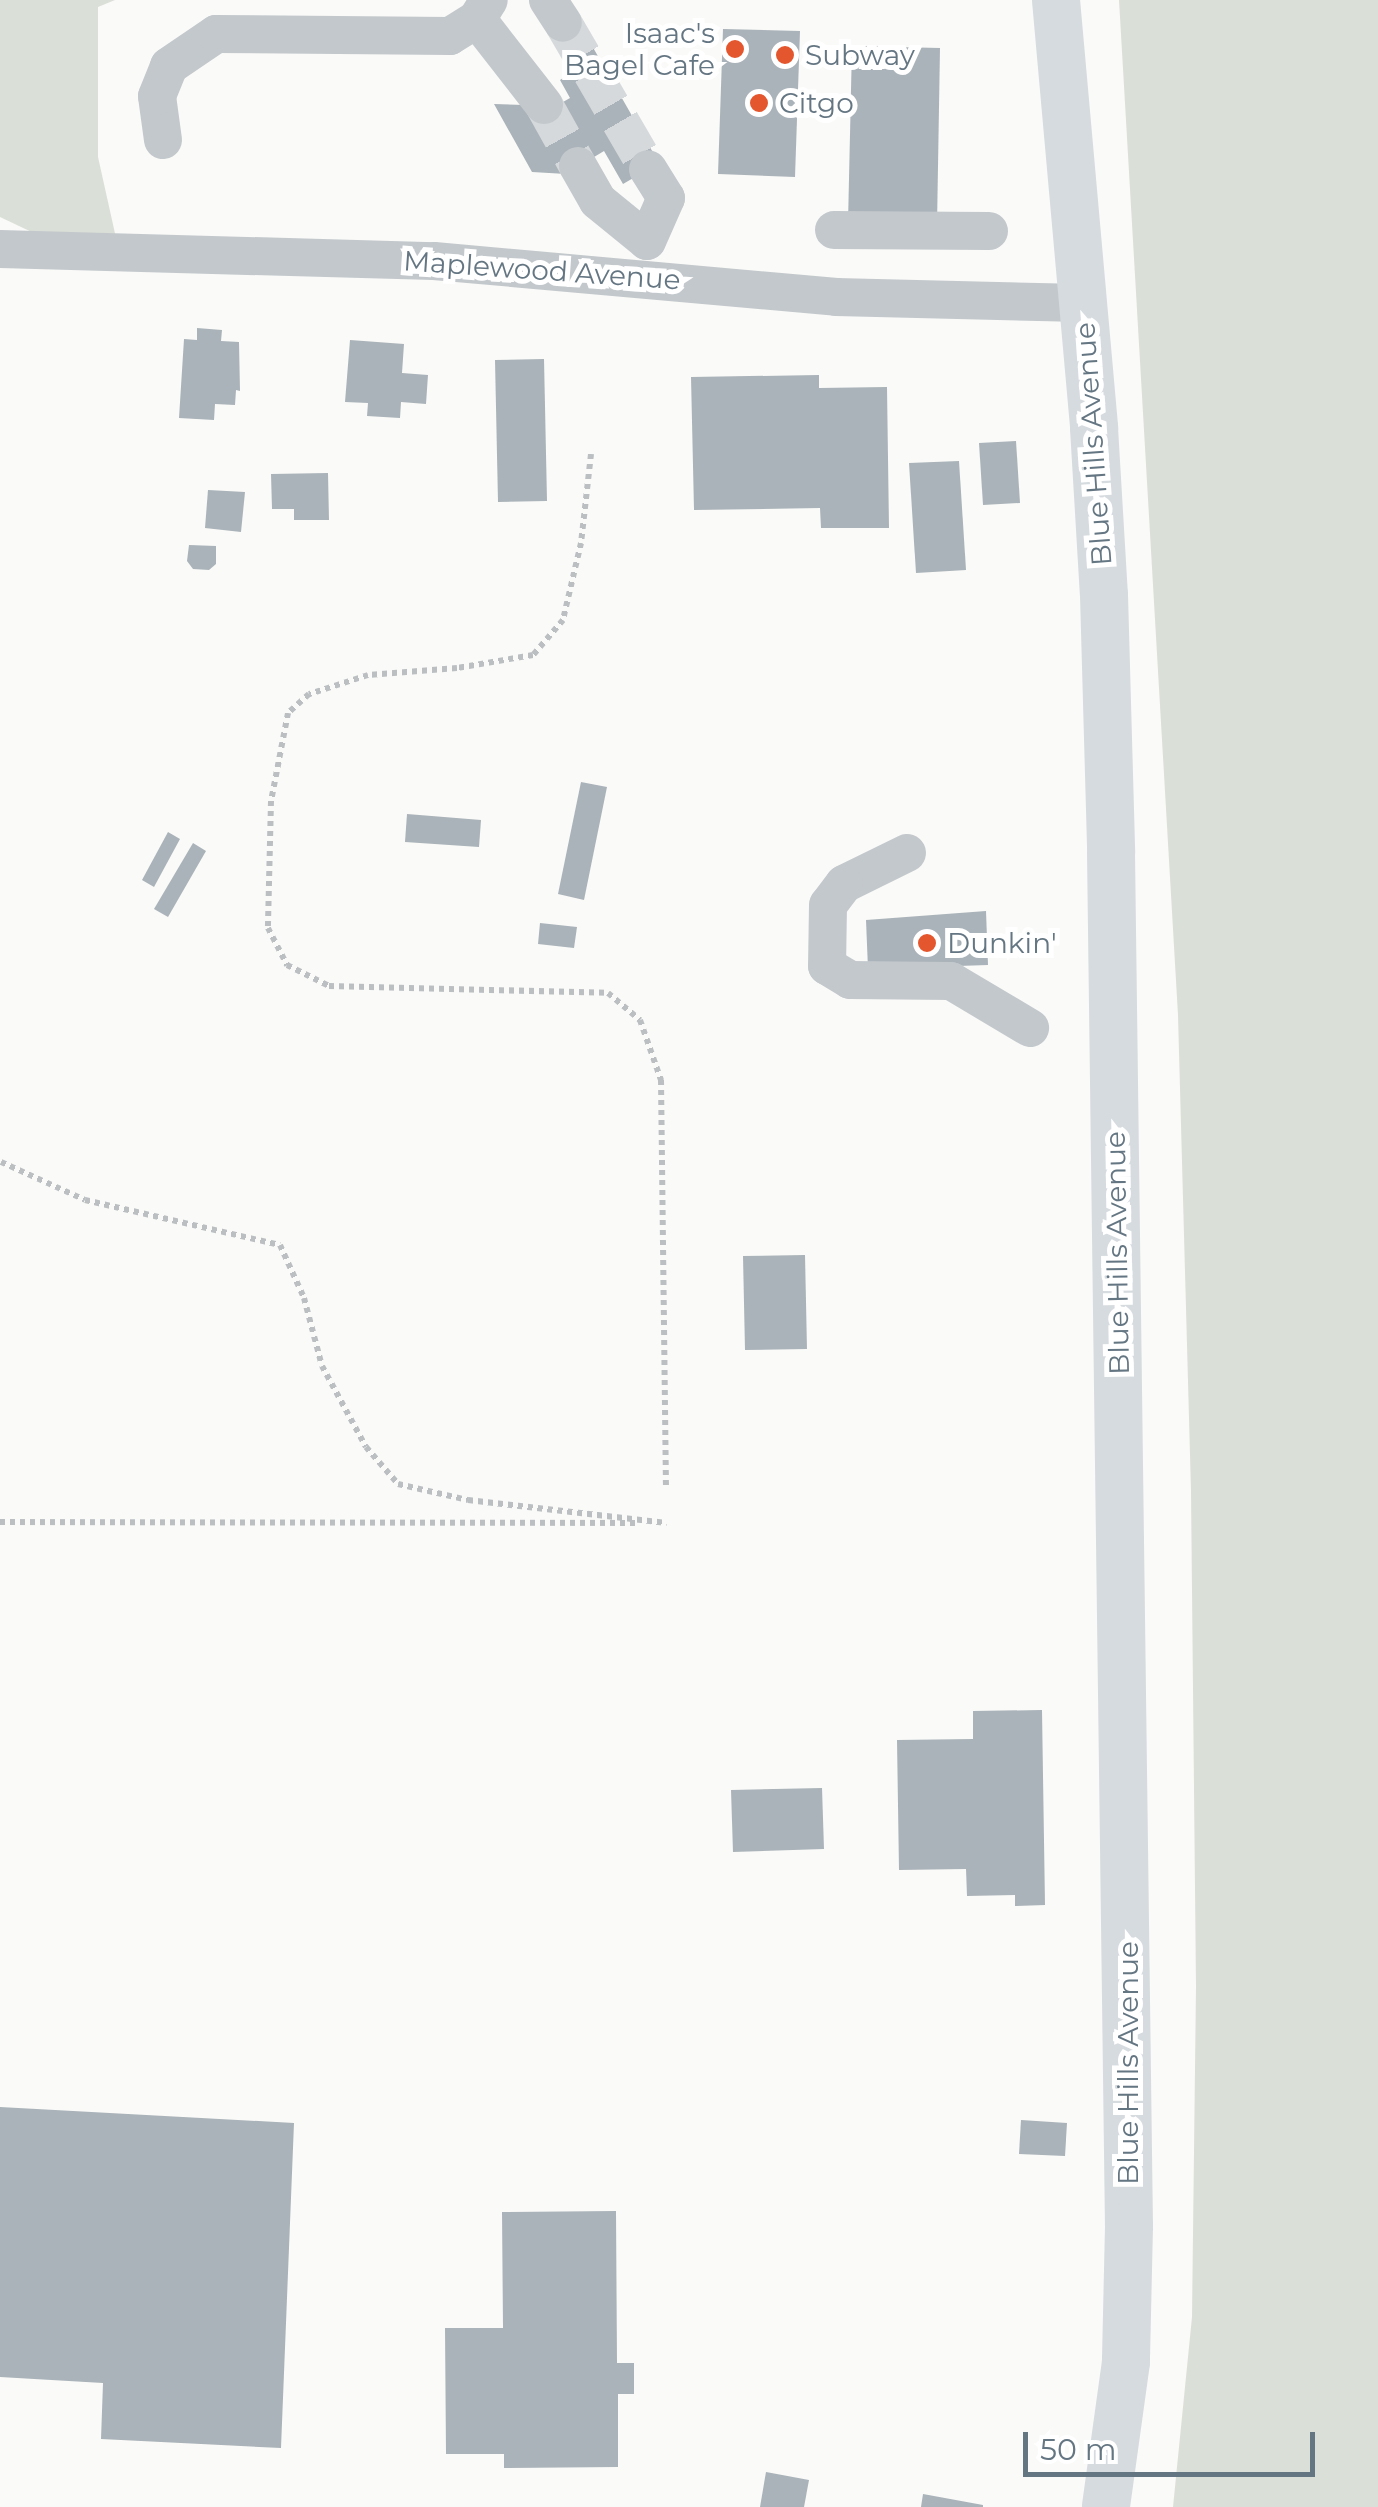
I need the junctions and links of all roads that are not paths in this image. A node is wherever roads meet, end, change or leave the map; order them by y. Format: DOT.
graph roads {
  1 [pos="1056,0"];
  2 [pos="483,9"];
  3 [pos="544,106"];
  4 [pos="163,140"];
  5 [pos="578,166"];
  6 [pos="648,170"];
  7 [pos="834,230"];
  8 [pos="989,231"];
  9 [pos="0,249"];
  10 [pos="1082,303"];
  11 [pos="907,852"];
  12 [pos="1030,1028"];
  13 [pos="1106,2507"];
  1 -- 10 [label="main road, Blue Hills Avenue"];
  2 -- 3 [label="street"];
  2 -- 4 [label="street"];
  5 -- 6 [label="street"];
  7 -- 8 [label="street"];
  9 -- 10 [label="street, Maplewood Avenue"];
  10 -- 13 [label="main road, Blue Hills Avenue"];
  11 -- 12 [label="street"];
}
